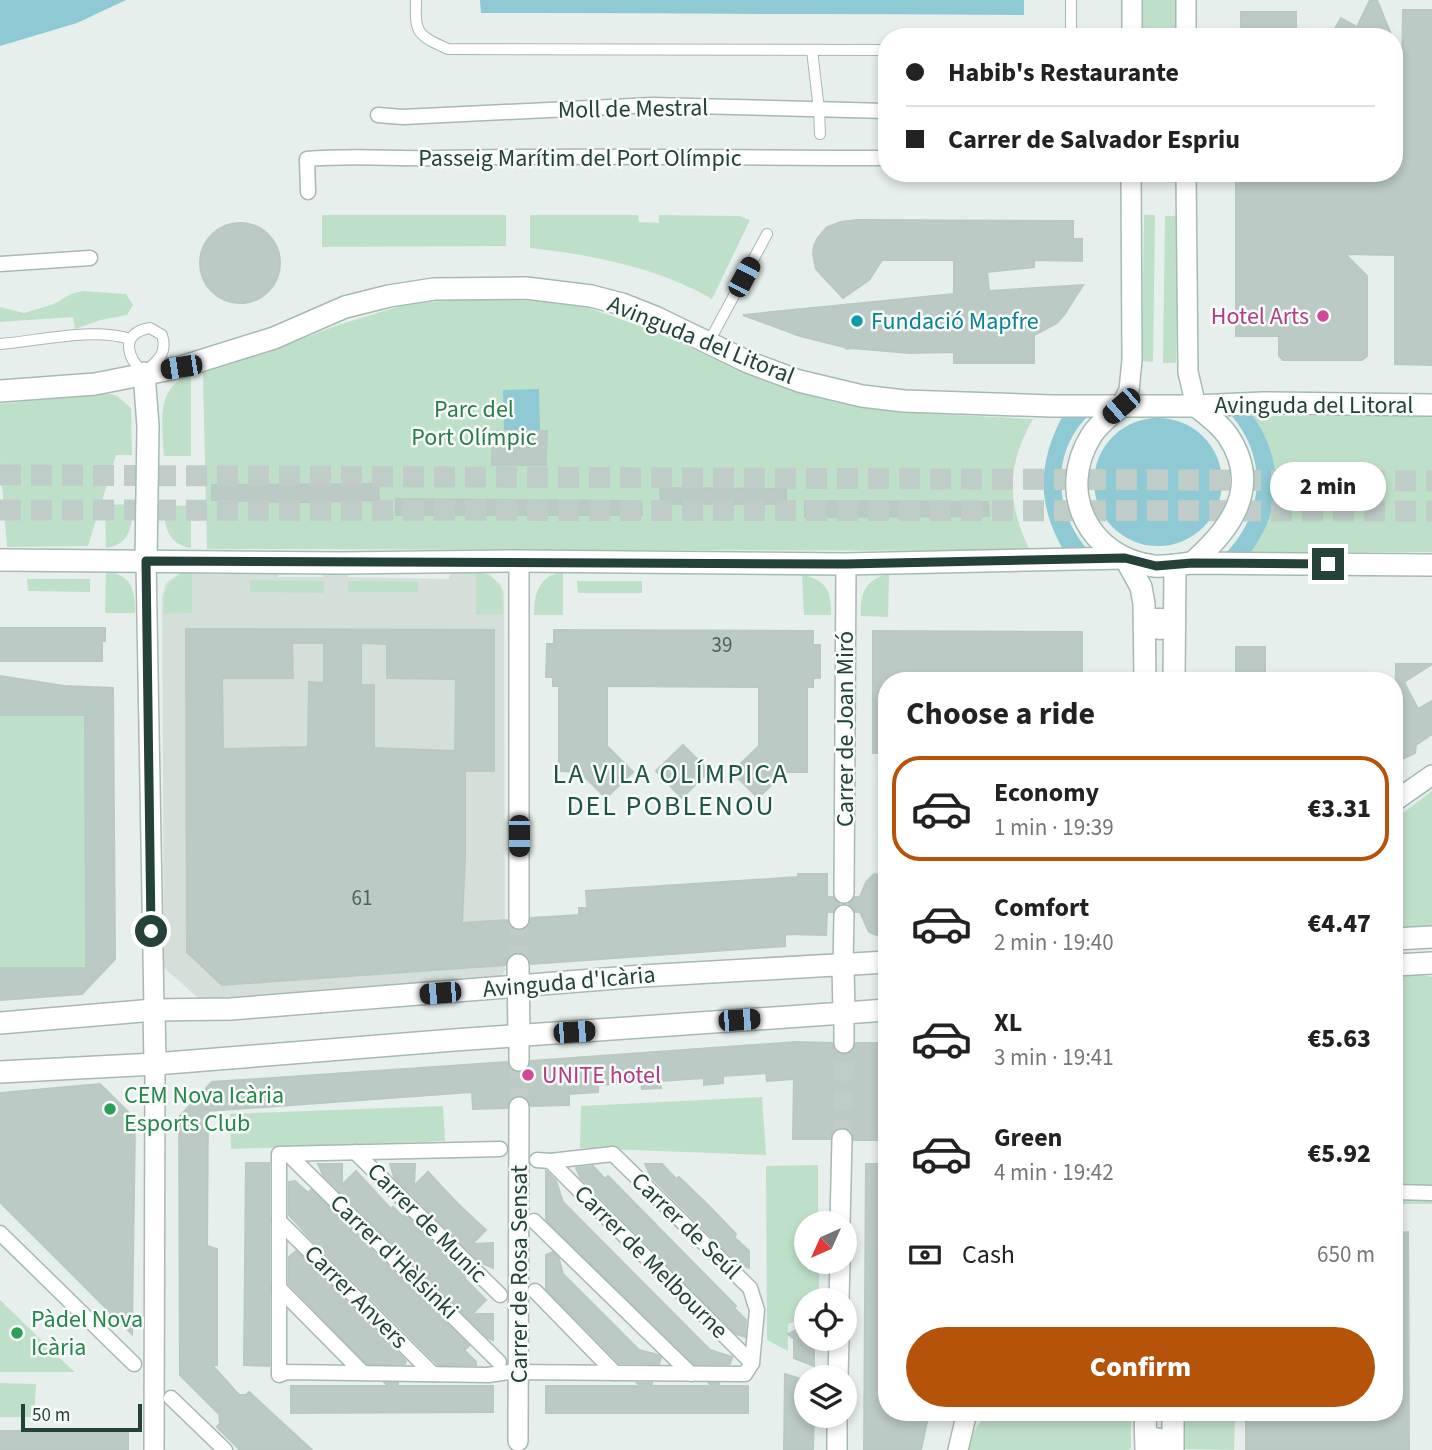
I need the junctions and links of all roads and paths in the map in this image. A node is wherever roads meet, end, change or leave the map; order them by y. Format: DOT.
graph roads {
  1 [pos="416,0"];
  2 [pos="1071,0"];
  3 [pos="1132,0"];
  4 [pos="1186,0"];
  5 [pos="1071,28"];
  6 [pos="1132,28"];
  7 [pos="1186,28"];
  8 [pos="812,50"];
  9 [pos="878,50"];
  10 [pos="819,110"];
  11 [pos="878,111"];
  12 [pos="378,115"];
  13 [pos="820,134"];
  14 [pos="878,158"];
  15 [pos="1131,182"];
  16 [pos="1186,182"];
  17 [pos="308,192"];
  18 [pos="768,234"];
  19 [pos="90,258"];
  20 [pos="0,264"];
  21 [pos="130,339"];
  22 [pos="709,342"];
  23 [pos="0,344"];
  24 [pos="144,373"];
  25 [pos="0,391"];
  26 [pos="1432,405"];
  27 [pos="1121,406"];
  28 [pos="1196,406"];
  29 [pos="1125,558"];
  30 [pos="0,561"];
  31 [pos="146,561"];
  32 [pos="519,561"];
  33 [pos="846,564"];
  34 [pos="1184,564"];
  35 [pos="1432,565"];
  36 [pos="1145,672"];
  37 [pos="1175,672"];
  38 [pos="1432,775"];
  39 [pos="1403,795"];
  40 [pos="844,893"];
  41 [pos="844,915"];
  42 [pos="519,919"];
  43 [pos="1432,937"];
  44 [pos="1403,939"];
  45 [pos="878,963"];
  46 [pos="1432,963"];
  47 [pos="518,965"];
  48 [pos="843,965"];
  49 [pos="1403,965"];
  50 [pos="518,987"];
  51 [pos="154,1010"];
  52 [pos="878,1011"];
  53 [pos="844,1013"];
  54 [pos="0,1023"];
  55 [pos="519,1036"];
  56 [pos="844,1043"];
  57 [pos="519,1061"];
  58 [pos="155,1064"];
  59 [pos="0,1072"];
  60 [pos="519,1107"];
  61 [pos="842,1139"];
  62 [pos="500,1149"];
  63 [pos="355,1152"];
  64 [pos="288,1154"];
  65 [pos="544,1161"];
  66 [pos="1403,1192"];
  67 [pos="1432,1193"];
  68 [pos="841,1211"];
  69 [pos="279,1221"];
  70 [pos="534,1221"];
  71 [pos="0,1233"];
  72 [pos="279,1289"];
  73 [pos="535,1291"];
  74 [pos="500,1295"];
  75 [pos="499,1362"];
  76 [pos="134,1364"];
  77 [pos="749,1368"];
  78 [pos="363,1373"];
  79 [pos="519,1373"];
  80 [pos="433,1374"];
  81 [pos="615,1374"];
  82 [pos="691,1374"];
  83 [pos="171,1398"];
  84 [pos="965,1421"];
  85 [pos="1146,1421"];
  86 [pos="1173,1421"];
  87 [pos="837,1428"];
  88 [pos="518,1441"];
  89 [pos="1150,1443"];
  90 [pos="154,1450"];
  91 [pos="225,1450"];
  92 [pos="837,1450"];
  93 [pos="958,1450"];
  94 [pos="1173,1450"];
  1 -- 8 [label="lane"];
  2 -- 5 [label="lane"];
  3 -- 6 [label="street"];
  4 -- 7 [label="street"];
  8 -- 9 [label="lane"];
  8 -- 10 [label="lane"];
  10 -- 11 [label="street, Moll de Mestral"];
  10 -- 12 [label="street, Moll de Mestral"];
  10 -- 13 [label="lane"];
  14 -- 17 [label="street, Passeig Marítim del Port Olímpic"];
  15 -- 27 [label="street"];
  16 -- 28 [label="street"];
  18 -- 22 [label="lane"];
  19 -- 20 [label="street"];
  21 -- 23 [label="lane"];
  21 -- 24 [label="lane"];
  21 -- 24 [label="lane"];
  22 -- 24 [label="main road, Avinguda del Litoral"];
  22 -- 27 [label="main road, Avinguda del Litoral"];
  24 -- 25 [label="main road, Avinguda del Litoral"];
  24 -- 31 [label="main road"];
  26 -- 28 [label="main road, Avinguda del Litoral"];
  27 -- 28 [label="main road"];
  27 -- 29 [label="main road"];
  28 -- 34 [label="main road"];
  29 -- 33 [label="main road"];
  29 -- 34 [label="main road"];
  29 -- 36 [label="main road"];
  30 -- 31 [label="main road"];
  31 -- 32 [label="main road"];
  31 -- 51 [label="street"];
  32 -- 33 [label="main road"];
  32 -- 42 [label="street"];
  33 -- 40 [label="street, Carrer de Joan Miró"];
  34 -- 35 [label="main road"];
  34 -- 37 [label="main road"];
  38 -- 39 [label="street"];
  41 -- 48 [label="street"];
  43 -- 44 [label="main road"];
  45 -- 48 [label="main road, Avinguda d'Icària"];
  46 -- 49 [label="main road"];
  47 -- 50 [label="main road"];
  48 -- 50 [label="main road, Avinguda d'Icària"];
  48 -- 53 [label="main road"];
  50 -- 51 [label="main road, Avinguda d'Icària"];
  50 -- 55 [label="main road"];
  51 -- 54 [label="main road, Avinguda d'Icària"];
  51 -- 58 [label="main road"];
  52 -- 53 [label="main road, Avinguda d'Icària"];
  53 -- 55 [label="main road, Avinguda d'Icària"];
  53 -- 56 [label="street"];
  55 -- 57 [label="street"];
  55 -- 58 [label="main road, Avinguda d'Icària"];
  58 -- 59 [label="main road, Avinguda d'Icària"];
  58 -- 90 [label="street"];
  60 -- 79 [label="street, Carrer de Rosa Sensat"];
  61 -- 68 [label="street"];
  62 -- 63 [label="street"];
  63 -- 64 [label="street"];
  63 -- 74 [label="street, Carrer de Munic"];
  64 -- 69 [label="street"];
  64 -- 75 [label="street, Carrer d'Hèlsinki"];
  65 -- 77 [label="street, Carrer de Melbourne"];
  65 -- 77 [label="street, Carrer de Seúl"];
  66 -- 67 [label="street"];
  69 -- 72 [label="street"];
  69 -- 80 [label="street, Carrer Anvers"];
  70 -- 82 [label="street"];
  71 -- 76 [label="street"];
  72 -- 78 [label="street"];
  72 -- 78 [label="street"];
  73 -- 81 [label="street"];
  77 -- 82 [label="street"];
  78 -- 80 [label="street"];
  79 -- 80 [label="street"];
  79 -- 81 [label="street"];
  79 -- 88 [label="street, Carrer de Rosa Sensat"];
  81 -- 82 [label="street"];
  83 -- 91 [label="street"];
  84 -- 93 [label="street"];
  85 -- 89 [label="main road"];
  86 -- 94 [label="main road"];
  87 -- 92 [label="street"];
}
